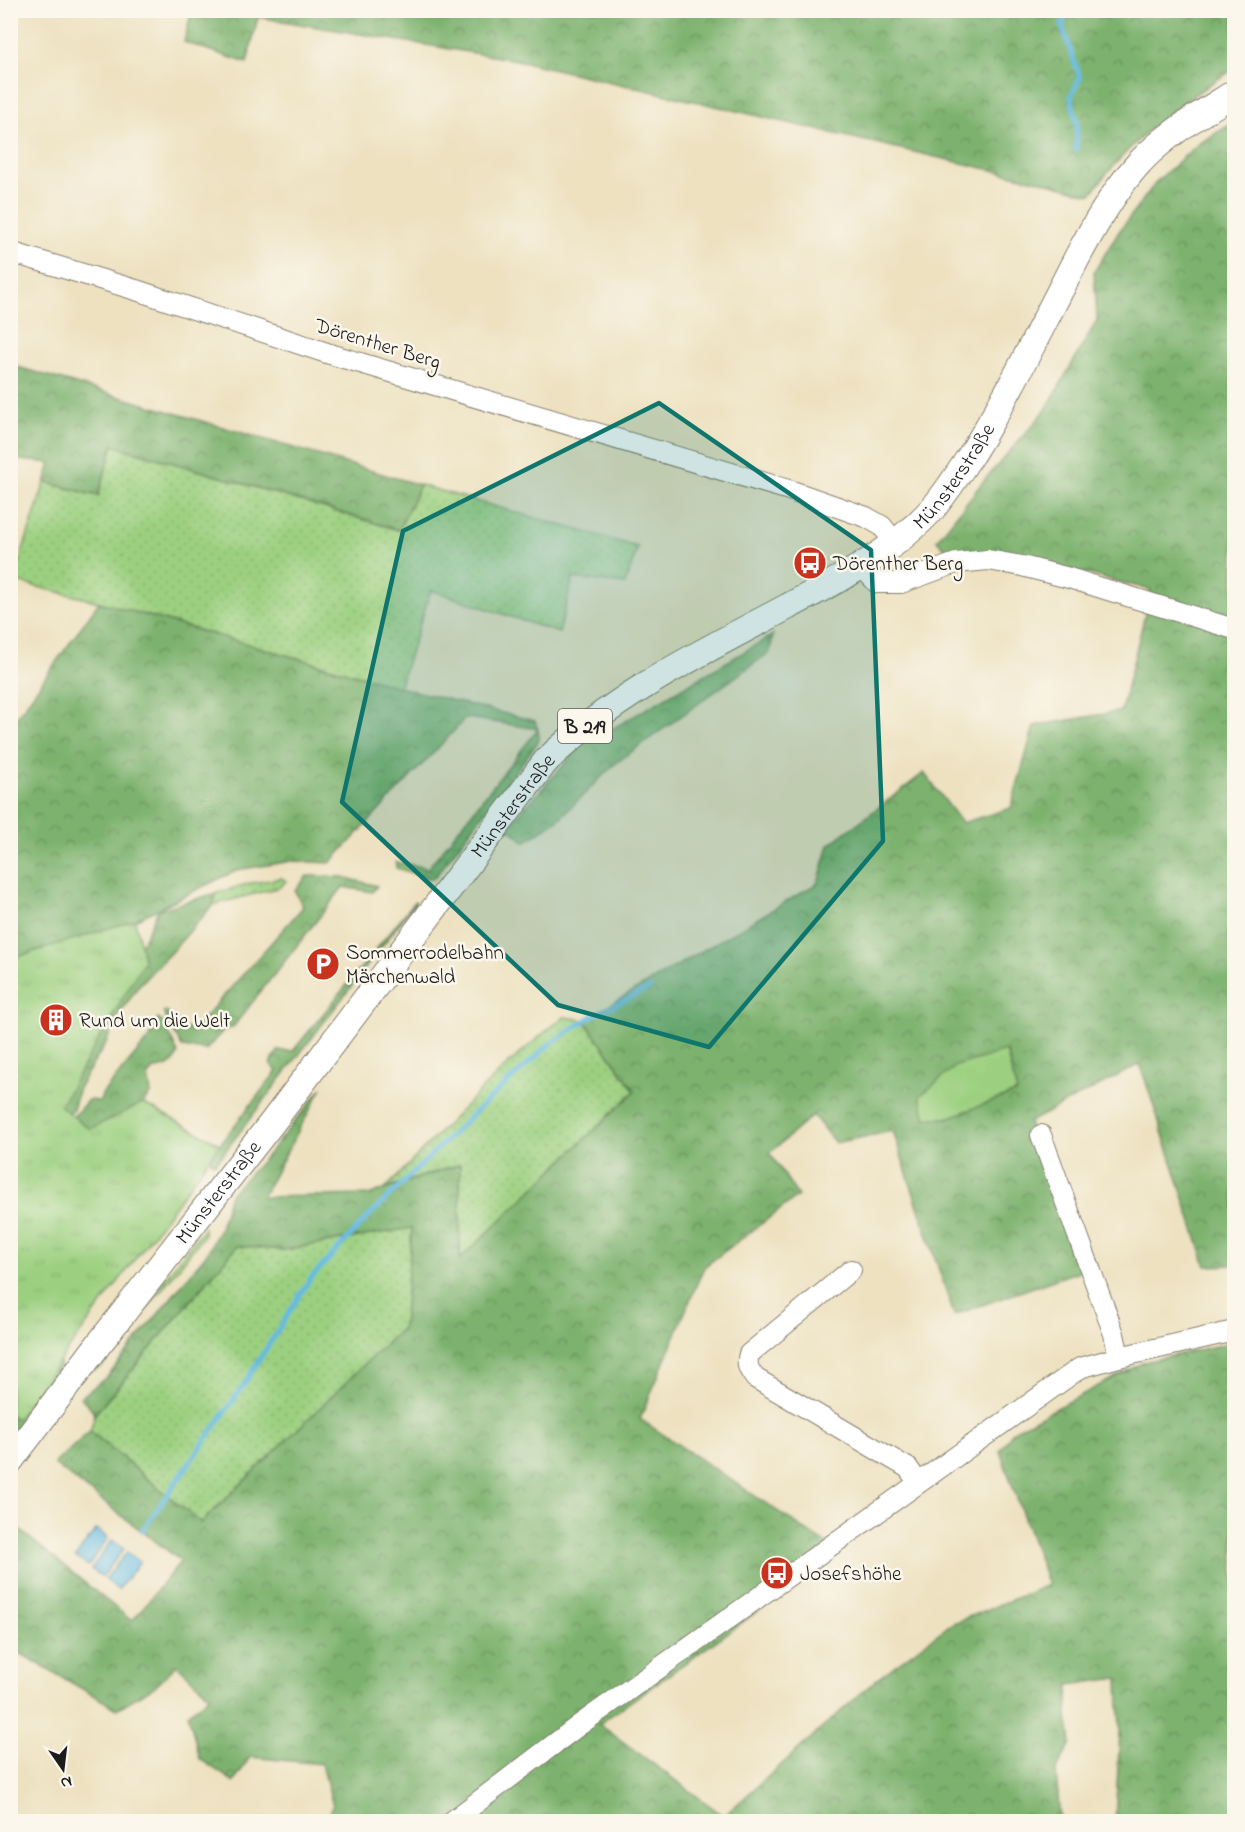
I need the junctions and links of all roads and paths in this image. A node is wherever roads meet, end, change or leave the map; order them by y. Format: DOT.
graph roads {
  1 [pos="1234,93"];
  2 [pos="10,252"];
  3 [pos="896,544"];
  4 [pos="861,566"];
  5 [pos="1234,629"];
  6 [pos="1041,1135"];
  7 [pos="851,1270"];
  8 [pos="1234,1331"];
  9 [pos="1119,1357"];
  10 [pos="10,1461"];
  11 [pos="918,1482"];
  12 [pos="451,1821"];
  1 -- 3 [label="main road, Münsterstraße / B 219"];
  2 -- 3 [label="street, Dörenther Berg"];
  3 -- 4 [label="main road, Münsterstraße / B 219"];
  4 -- 5 [label="street"];
  4 -- 10 [label="main road, Münsterstraße / B 219"];
  6 -- 9 [label="street"];
  7 -- 11 [label="street"];
  8 -- 9 [label="street"];
  9 -- 11 [label="street"];
  11 -- 12 [label="street"];
}
